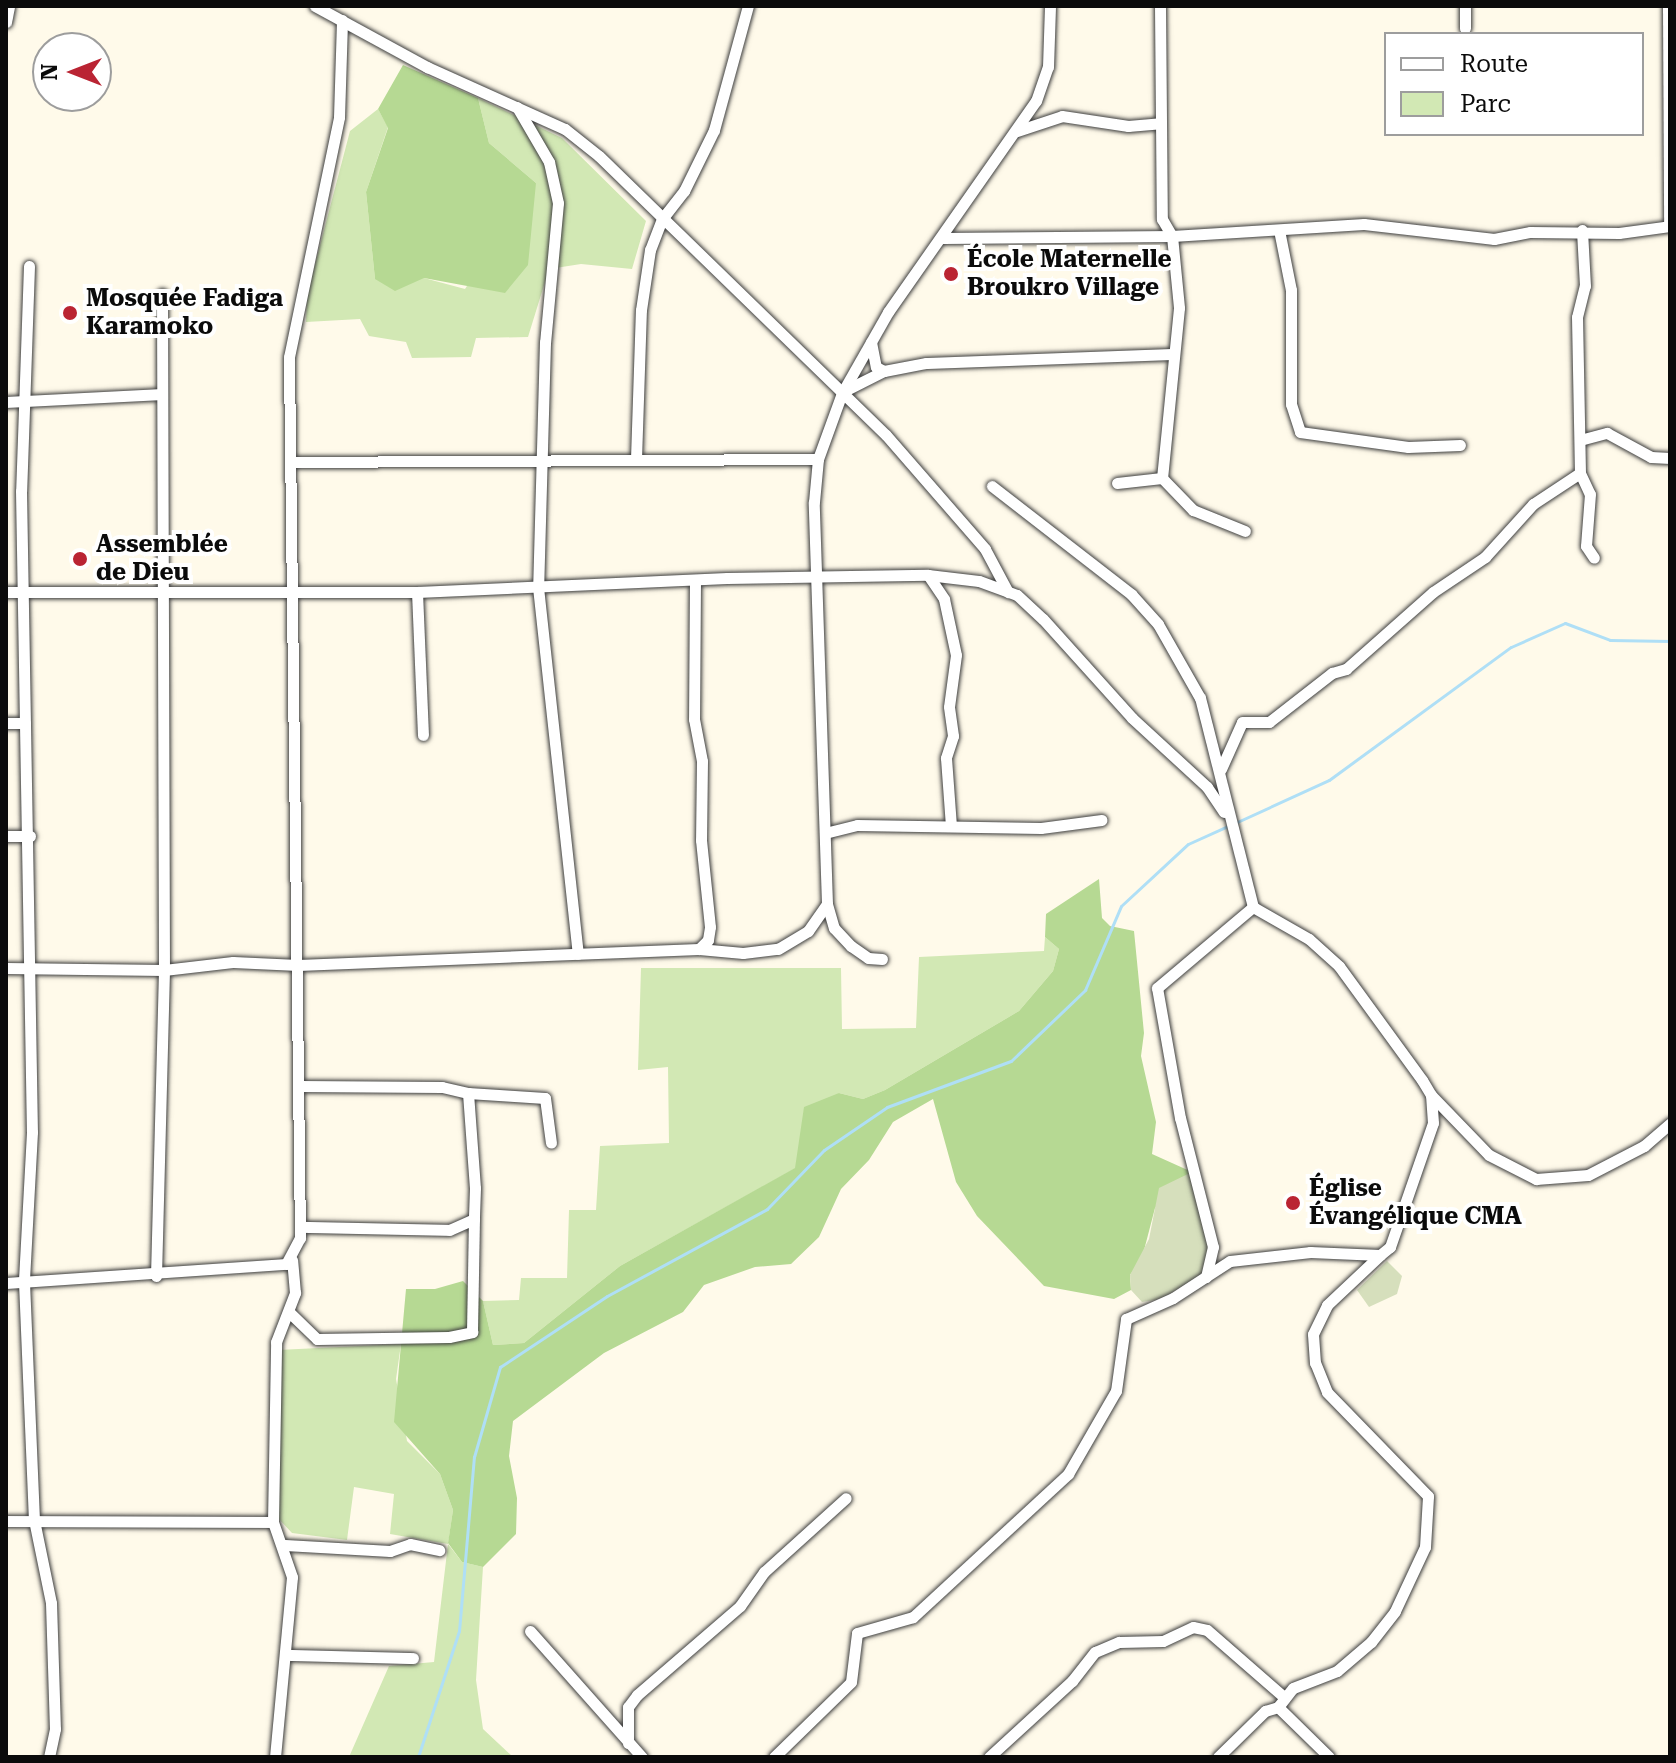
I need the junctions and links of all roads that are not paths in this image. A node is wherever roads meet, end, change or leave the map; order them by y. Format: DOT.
graph roads {
  1 [pos="9,6"];
  2 [pos="315,6"];
  3 [pos="748,6"];
  4 [pos="1050,6"];
  5 [pos="1160,6"];
  6 [pos="1465,6"];
  7 [pos="1668,6"];
  8 [pos="342,20"];
  9 [pos="6,22"];
  10 [pos="1465,28"];
  11 [pos="1669,44"];
  12 [pos="516,106"];
  13 [pos="1160,123"];
  14 [pos="1017,131"];
  15 [pos="662,219"];
  16 [pos="1669,226"];
  17 [pos="1279,230"];
  18 [pos="1582,230"];
  19 [pos="1172,236"];
  20 [pos="943,238"];
  21 [pos="29,266"];
  22 [pos="162,294"];
  23 [pos="871,342"];
  24 [pos="1173,354"];
  25 [pos="884,371"];
  26 [pos="842,393"];
  27 [pos="162,394"];
  28 [pos="6,402"];
  29 [pos="21,402"];
  30 [pos="1580,440"];
  31 [pos="1460,445"];
  32 [pos="1670,458"];
  33 [pos="636,459"];
  34 [pos="818,459"];
  35 [pos="543,460"];
  36 [pos="291,462"];
  37 [pos="1580,473"];
  38 [pos="1162,478"];
  39 [pos="1117,483"];
  40 [pos="992,486"];
  41 [pos="1245,531"];
  42 [pos="1594,558"];
  43 [pos="928,575"];
  44 [pos="819,577"];
  45 [pos="695,581"];
  46 [pos="538,587"];
  47 [pos="6,592"];
  48 [pos="24,592"];
  49 [pos="163,592"];
  50 [pos="291,592"];
  51 [pos="417,592"];
  52 [pos="1008,592"];
  53 [pos="6,723"];
  54 [pos="25,723"];
  55 [pos="423,735"];
  56 [pos="1220,771"];
  57 [pos="1207,787"];
  58 [pos="1227,817"];
  59 [pos="1101,820"];
  60 [pos="951,826"];
  61 [pos="825,833"];
  62 [pos="6,836"];
  63 [pos="30,836"];
  64 [pos="827,904"];
  65 [pos="1253,907"];
  66 [pos="699,949"];
  67 [pos="578,954"];
  68 [pos="882,959"];
  69 [pos="298,965"];
  70 [pos="6,968"];
  71 [pos="30,969"];
  72 [pos="164,970"];
  73 [pos="299,1086"];
  74 [pos="468,1093"];
  75 [pos="1431,1095"];
  76 [pos="1670,1123"];
  77 [pos="551,1143"];
  78 [pos="474,1219"];
  79 [pos="303,1227"];
  80 [pos="1380,1255"];
  81 [pos="292,1260"];
  82 [pos="156,1276"];
  83 [pos="1206,1277"];
  84 [pos="24,1282"];
  85 [pos="6,1283"];
  86 [pos="289,1312"];
  87 [pos="846,1498"];
  88 [pos="34,1520"];
  89 [pos="6,1521"];
  90 [pos="273,1522"];
  91 [pos="285,1545"];
  92 [pos="439,1550"];
  93 [pos="530,1631"];
  94 [pos="288,1655"];
  95 [pos="413,1658"];
  96 [pos="1281,1703"];
  97 [pos="628,1743"];
  98 [pos="49,1757"];
  99 [pos="275,1757"];
  100 [pos="642,1757"];
  101 [pos="774,1757"];
  102 [pos="989,1757"];
  103 [pos="1218,1757"];
  104 [pos="1329,1757"];
  1 -- 9 [label="street"];
  2 -- 8 [label="street"];
  3 -- 15 [label="street"];
  4 -- 14 [label="street"];
  5 -- 13 [label="street"];
  6 -- 10 [label="street"];
  7 -- 11 [label="street"];
  8 -- 12 [label="street"];
  8 -- 36 [label="street"];
  11 -- 16 [label="street"];
  12 -- 15 [label="street"];
  12 -- 35 [label="street"];
  13 -- 14 [label="street"];
  13 -- 19 [label="street"];
  14 -- 20 [label="street"];
  15 -- 26 [label="street"];
  15 -- 33 [label="street"];
  16 -- 18 [label="street"];
  17 -- 18 [label="street"];
  17 -- 19 [label="street"];
  17 -- 31 [label="street"];
  18 -- 30 [label="street"];
  19 -- 20 [label="street"];
  19 -- 24 [label="street"];
  20 -- 23 [label="street"];
  21 -- 29 [label="street"];
  22 -- 27 [label="street"];
  23 -- 25 [label="street"];
  23 -- 26 [label="street"];
  24 -- 25 [label="street"];
  24 -- 38 [label="street"];
  25 -- 26 [label="street"];
  26 -- 34 [label="street"];
  26 -- 52 [label="street"];
  27 -- 29 [label="street"];
  27 -- 49 [label="street"];
  28 -- 29 [label="street"];
  29 -- 48 [label="street"];
  30 -- 32 [label="street"];
  30 -- 37 [label="street"];
  33 -- 34 [label="street"];
  33 -- 35 [label="street"];
  34 -- 44 [label="street"];
  35 -- 36 [label="street"];
  35 -- 46 [label="street"];
  36 -- 50 [label="street"];
  37 -- 42 [label="street"];
  37 -- 56 [label="street"];
  38 -- 39 [label="street"];
  38 -- 41 [label="street"];
  40 -- 56 [label="street"];
  43 -- 44 [label="street"];
  43 -- 52 [label="street"];
  43 -- 60 [label="street"];
  44 -- 45 [label="street"];
  44 -- 61 [label="street"];
  45 -- 46 [label="street"];
  45 -- 66 [label="street"];
  46 -- 51 [label="street"];
  46 -- 67 [label="street"];
  47 -- 48 [label="street"];
  48 -- 49 [label="street"];
  48 -- 54 [label="street"];
  49 -- 50 [label="street"];
  49 -- 72 [label="street"];
  50 -- 51 [label="street"];
  50 -- 69 [label="street"];
  51 -- 55 [label="street"];
  52 -- 57 [label="street"];
  53 -- 54 [label="street"];
  54 -- 63 [label="street"];
  56 -- 57 [label="street"];
  56 -- 58 [label="street"];
  57 -- 58 [label="street"];
  58 -- 65 [label="street"];
  59 -- 60 [label="street"];
  60 -- 61 [label="street"];
  61 -- 64 [label="street"];
  62 -- 63 [label="street"];
  63 -- 71 [label="street"];
  64 -- 66 [label="street"];
  64 -- 68 [label="street"];
  65 -- 75 [label="street"];
  65 -- 83 [label="street"];
  66 -- 67 [label="street"];
  67 -- 69 [label="street"];
  69 -- 72 [label="street"];
  69 -- 73 [label="street"];
  70 -- 71 [label="street"];
  71 -- 72 [label="street"];
  71 -- 84 [label="street"];
  72 -- 82 [label="street"];
  73 -- 74 [label="street"];
  73 -- 79 [label="street"];
  74 -- 77 [label="street"];
  74 -- 78 [label="street"];
  75 -- 76 [label="street"];
  75 -- 80 [label="street"];
  78 -- 79 [label="street"];
  78 -- 86 [label="street"];
  79 -- 81 [label="street"];
  80 -- 83 [label="street"];
  80 -- 96 [label="street"];
  81 -- 82 [label="street"];
  81 -- 86 [label="street"];
  82 -- 84 [label="street"];
  83 -- 101 [label="street"];
  84 -- 85 [label="street"];
  84 -- 88 [label="street"];
  86 -- 90 [label="street"];
  87 -- 97 [label="street"];
  88 -- 89 [label="street"];
  88 -- 90 [label="street"];
  88 -- 98 [label="street"];
  90 -- 91 [label="street"];
  91 -- 92 [label="street"];
  91 -- 94 [label="street"];
  93 -- 97 [label="street"];
  94 -- 95 [label="street"];
  94 -- 99 [label="street"];
  96 -- 102 [label="street"];
  96 -- 103 [label="street"];
  96 -- 104 [label="street"];
  97 -- 100 [label="street"];
}
